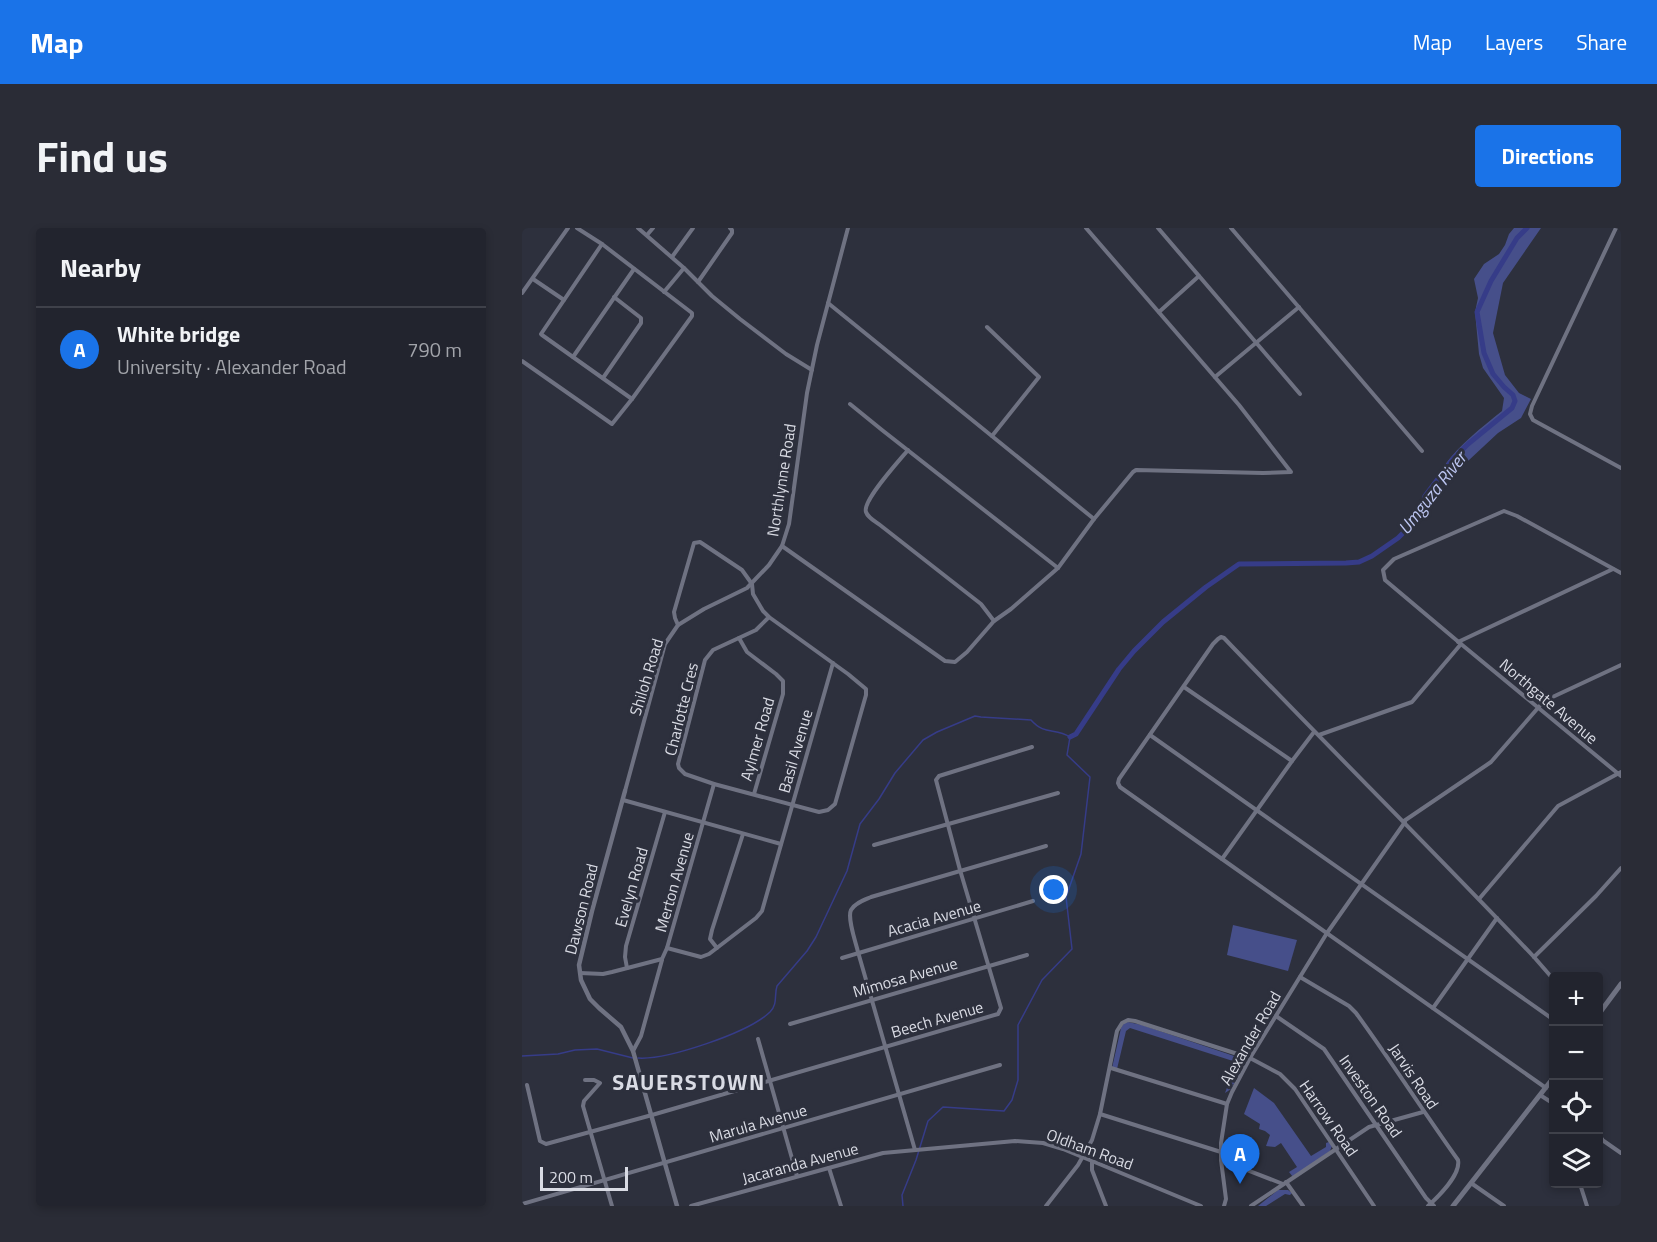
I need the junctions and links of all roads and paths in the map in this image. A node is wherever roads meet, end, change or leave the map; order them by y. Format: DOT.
graph roads {
  1 [pos="568,228"];
  2 [pos="577,228"];
  3 [pos="638,228"];
  4 [pos="653,228"];
  5 [pos="693,228"];
  6 [pos="730,228"];
  7 [pos="848,228"];
  8 [pos="1086,228"];
  9 [pos="1158,228"];
  10 [pos="1231,228"];
  11 [pos="1616,228"];
  12 [pos="647,235"];
  13 [pos="602,244"];
  14 [pos="672,257"];
  15 [pos="684,268"];
  16 [pos="634,269"];
  17 [pos="1199,276"];
  18 [pos="532,279"];
  19 [pos="699,282"];
  20 [pos="664,292"];
  21 [pos="522,293"];
  22 [pos="614,297"];
  23 [pos="564,300"];
  24 [pos="828,303"];
  25 [pos="1299,306"];
  26 [pos="1159,312"];
  27 [pos="987,327"];
  28 [pos="1257,343"];
  29 [pos="573,357"];
  30 [pos="522,361"];
  31 [pos="812,370"];
  32 [pos="1215,377"];
  33 [pos="603,378"];
  34 [pos="1300,394"];
  35 [pos="632,399"];
  36 [pos="850,404"];
  37 [pos="992,436"];
  38 [pos="908,450"];
  39 [pos="1422,451"];
  40 [pos="1621,468"];
  41 [pos="1094,519"];
  42 [pos="782,546"];
  43 [pos="1058,568"];
  44 [pos="1613,569"];
  45 [pos="1621,573"];
  46 [pos="752,584"];
  47 [pos="769,617"];
  48 [pos="994,621"];
  49 [pos="678,625"];
  50 [pos="740,638"];
  51 [pos="1460,643"];
  52 [pos="833,663"];
  53 [pos="1621,664"];
  54 [pos="1184,687"];
  55 [pos="1538,707"];
  56 [pos="1314,732"];
  57 [pos="1150,735"];
  58 [pos="1319,735"];
  59 [pos="1032,747"];
  60 [pos="1292,761"];
  61 [pos="1620,774"];
  62 [pos="714,784"];
  63 [pos="625,791"];
  64 [pos="1058,792"];
  65 [pos="754,794"];
  66 [pos="623,800"];
  67 [pos="792,806"];
  68 [pos="1257,810"];
  69 [pos="665,812"];
  70 [pos="703,822"];
  71 [pos="1404,822"];
  72 [pos="948,823"];
  73 [pos="743,834"];
  74 [pos="781,844"];
  75 [pos="874,845"];
  76 [pos="1046,846"];
  77 [pos="1222,859"];
  78 [pos="1621,868"];
  79 [pos="960,870"];
  80 [pos="1361,885"];
  81 [pos="1479,899"];
  82 [pos="1034,901"];
  83 [pos="975,918"];
  84 [pos="1497,918"];
  85 [pos="1327,933"];
  86 [pos="667,948"];
  87 [pos="717,948"];
  88 [pos="858,952"];
  89 [pos="1027,955"];
  90 [pos="1534,957"];
  91 [pos="842,958"];
  92 [pos="662,959"];
  93 [pos="1468,960"];
  94 [pos="989,965"];
  95 [pos="627,968"];
  96 [pos="580,973"];
  97 [pos="1549,974"];
  98 [pos="1300,977"];
  99 [pos="1621,984"];
  100 [pos="872,999"];
  101 [pos="1433,1008"];
  102 [pos="1603,1009"];
  103 [pos="1276,1016"];
  104 [pos="1549,1017"];
  105 [pos="790,1024"];
  106 [pos="758,1039"];
  107 [pos="885,1047"];
  108 [pos="633,1052"];
  109 [pos="1250,1058"];
  110 [pos="1000,1065"];
  111 [pos="1111,1068"];
  112 [pos="585,1080"];
  113 [pos="769,1080"];
  114 [pos="1552,1080"];
  115 [pos="527,1085"];
  116 [pos="1546,1088"];
  117 [pos="899,1095"];
  118 [pos="1538,1097"];
  119 [pos="1549,1102"];
  120 [pos="1227,1104"];
  121 [pos="1424,1112"];
  122 [pos="1100,1114"];
  123 [pos="652,1116"];
  124 [pos="1376,1124"];
  125 [pos="782,1127"];
  126 [pos="590,1133"];
  127 [pos="1603,1140"];
  128 [pos="1336,1149"];
  129 [pos="916,1150"];
  130 [pos="1221,1152"];
  131 [pos="1621,1153"];
  132 [pos="1083,1157"];
  133 [pos="1221,1160"];
  134 [pos="1092,1161"];
  135 [pos="665,1163"];
  136 [pos="829,1168"];
  137 [pos="797,1176"];
  138 [pos="604,1180"];
  139 [pos="1285,1183"];
  140 [pos="1472,1183"];
  141 [pos="1581,1188"];
  142 [pos="1226,1199"];
  143 [pos="522,1204"];
  144 [pos="1431,1205"];
  145 [pos="612,1206"];
  146 [pos="677,1206"];
  147 [pos="691,1206"];
  148 [pos="841,1206"];
  149 [pos="1046,1206"];
  150 [pos="1106,1206"];
  151 [pos="1201,1206"];
  152 [pos="1224,1206"];
  153 [pos="1232,1206"];
  154 [pos="1251,1206"];
  155 [pos="1303,1206"];
  156 [pos="1374,1206"];
  157 [pos="1455,1206"];
  158 [pos="1504,1206"];
  159 [pos="1587,1206"];
  1 -- 18 [label="street"];
  2 -- 13 [label="street"];
  3 -- 12 [label="street"];
  4 -- 12 [label="street"];
  5 -- 14 [label="street"];
  6 -- 19 [label="street"];
  7 -- 24 [label="street"];
  8 -- 26 [label="street"];
  9 -- 17 [label="street"];
  10 -- 25 [label="street"];
  11 -- 40 [label="street"];
  12 -- 14 [label="street"];
  13 -- 16 [label="street"];
  13 -- 23 [label="street"];
  14 -- 15 [label="street"];
  15 -- 19 [label="street"];
  15 -- 20 [label="street"];
  16 -- 20 [label="street"];
  16 -- 22 [label="street"];
  17 -- 26 [label="street"];
  17 -- 28 [label="street"];
  18 -- 21 [label="street"];
  18 -- 23 [label="street"];
  19 -- 31 [label="street"];
  20 -- 35 [label="street"];
  22 -- 29 [label="street"];
  22 -- 33 [label="street"];
  23 -- 29 [label="street"];
  24 -- 31 [label="street"];
  24 -- 37 [label="street"];
  25 -- 28 [label="street"];
  25 -- 39 [label="street"];
  26 -- 32 [label="street"];
  27 -- 37 [label="street"];
  28 -- 32 [label="street"];
  28 -- 34 [label="street"];
  29 -- 33 [label="street"];
  30 -- 35 [label="street"];
  31 -- 42 [label="street, Northlynne Road"];
  32 -- 41 [label="street"];
  33 -- 35 [label="street"];
  36 -- 38 [label="street"];
  37 -- 41 [label="street"];
  38 -- 43 [label="street"];
  38 -- 48 [label="street"];
  41 -- 43 [label="street"];
  42 -- 46 [label="street, Northlynne Road"];
  42 -- 48 [label="street"];
  43 -- 48 [label="street"];
  44 -- 45 [label="street"];
  44 -- 51 [label="street"];
  44 -- 51 [label="street, Northgate Avenue"];
  46 -- 47 [label="street"];
  46 -- 49 [label="street"];
  46 -- 49 [label="street, Shiloh Road"];
  47 -- 50 [label="street, Charlotte Cres"];
  47 -- 52 [label="street"];
  49 -- 63 [label="street, Shiloh Road"];
  50 -- 62 [label="street, Charlotte Cres"];
  50 -- 65 [label="street, Aylmer Road"];
  51 -- 55 [label="street, Northgate Avenue"];
  51 -- 58 [label="street"];
  52 -- 67 [label="street, Basil Avenue"];
  52 -- 67 [label="street, Charlotte Cres"];
  53 -- 55 [label="street"];
  54 -- 56 [label="street"];
  54 -- 57 [label="street"];
  54 -- 60 [label="street"];
  55 -- 61 [label="street, Northgate Avenue"];
  55 -- 71 [label="street"];
  56 -- 58 [label="street"];
  56 -- 60 [label="street"];
  57 -- 68 [label="street"];
  57 -- 77 [label="street"];
  58 -- 71 [label="street"];
  59 -- 72 [label="street, Beech Avenue"];
  60 -- 68 [label="street"];
  61 -- 81 [label="street"];
  62 -- 65 [label="street, Charlotte Cres"];
  62 -- 70 [label="street"];
  63 -- 66 [label="street, Dawson Road"];
  64 -- 72 [label="street"];
  65 -- 67 [label="street, Charlotte Cres"];
  66 -- 69 [label="street"];
  66 -- 96 [label="street, Dawson Road"];
  67 -- 74 [label="street, Basil Avenue"];
  68 -- 77 [label="street"];
  68 -- 80 [label="street"];
  69 -- 70 [label="street"];
  69 -- 95 [label="street, Evelyn Road"];
  70 -- 73 [label="street"];
  70 -- 86 [label="street, Merton Avenue"];
  71 -- 80 [label="street, Alexander Road"];
  71 -- 81 [label="street"];
  72 -- 75 [label="street"];
  72 -- 79 [label="street, Beech Avenue"];
  73 -- 74 [label="street"];
  73 -- 87 [label="street"];
  74 -- 87 [label="street, Basil Avenue"];
  76 -- 79 [label="street"];
  77 -- 85 [label="street"];
  78 -- 90 [label="street"];
  79 -- 83 [label="street, Beech Avenue"];
  79 -- 88 [label="street"];
  80 -- 85 [label="street, Alexander Road"];
  80 -- 93 [label="street"];
  81 -- 84 [label="street"];
  82 -- 83 [label="street, Acacia Avenue"];
  83 -- 88 [label="street, Acacia Avenue"];
  83 -- 94 [label="street, Beech Avenue"];
  84 -- 90 [label="street"];
  84 -- 93 [label="street"];
  85 -- 98 [label="street, Alexander Road"];
  85 -- 101 [label="street"];
  86 -- 87 [label="street"];
  86 -- 92 [label="street, Merton Avenue"];
  88 -- 91 [label="street, Acacia Avenue"];
  88 -- 100 [label="street"];
  89 -- 94 [label="street, Mimosa Avenue"];
  90 -- 97 [label="street"];
  92 -- 95 [label="street"];
  92 -- 108 [label="street, Merton Avenue"];
  93 -- 101 [label="street"];
  93 -- 104 [label="street"];
  94 -- 100 [label="street, Mimosa Avenue"];
  94 -- 107 [label="street, Beech Avenue"];
  95 -- 96 [label="street"];
  96 -- 108 [label="street, Dawson Road"];
  98 -- 103 [label="street, Alexander Road"];
  98 -- 121 [label="street, Jarvis Road"];
  99 -- 102 [label="main road"];
  100 -- 105 [label="street, Mimosa Avenue"];
  100 -- 107 [label="street"];
  101 -- 116 [label="street"];
  103 -- 109 [label="street, Alexander Road"];
  103 -- 124 [label="street, Investon Road"];
  106 -- 113 [label="street"];
  107 -- 113 [label="street, Beech Avenue"];
  107 -- 117 [label="street"];
  108 -- 123 [label="street, Dawson Road"];
  109 -- 111 [label="street, Harrow Road"];
  109 -- 120 [label="street, Alexander Road"];
  109 -- 128 [label="street, Harrow Road"];
  110 -- 117 [label="street, Marula Avenue"];
  111 -- 120 [label="street"];
  111 -- 122 [label="street"];
  112 -- 126 [label="street"];
  113 -- 123 [label="street, Beech Avenue"];
  113 -- 125 [label="street"];
  114 -- 116 [label="main road"];
  115 -- 126 [label="street, Beech Avenue"];
  116 -- 118 [label="main road"];
  117 -- 125 [label="street, Marula Avenue"];
  117 -- 129 [label="street"];
  118 -- 119 [label="street"];
  118 -- 140 [label="main road"];
  120 -- 130 [label="street, Alexander Road"];
  121 -- 124 [label="street"];
  121 -- 144 [label="street, Jarvis Road"];
  122 -- 130 [label="street"];
  122 -- 132 [label="street"];
  123 -- 126 [label="street, Beech Avenue"];
  123 -- 135 [label="street"];
  124 -- 128 [label="street"];
  124 -- 144 [label="street, Investon Road"];
  125 -- 135 [label="street, Marula Avenue"];
  125 -- 137 [label="street"];
  126 -- 138 [label="street"];
  127 -- 131 [label="street"];
  128 -- 139 [label="street"];
  128 -- 156 [label="street, Harrow Road"];
  129 -- 132 [label="street, Oldham Road"];
  129 -- 136 [label="street, Jacaranda Avenue"];
  130 -- 133 [label="street, Alexander Road"];
  132 -- 134 [label="street, Oldham Road"];
  132 -- 149 [label="street"];
  133 -- 139 [label="street"];
  133 -- 142 [label="street, Alexander Road"];
  134 -- 150 [label="street"];
  134 -- 151 [label="street, Oldham Road"];
  135 -- 138 [label="street, Marula Avenue"];
  135 -- 146 [label="street"];
  136 -- 137 [label="street, Jacaranda Avenue"];
  136 -- 148 [label="street"];
  137 -- 147 [label="street, Jacaranda Avenue"];
  138 -- 143 [label="street, Marula Avenue"];
  138 -- 145 [label="street"];
  139 -- 154 [label="street"];
  139 -- 155 [label="street"];
  140 -- 157 [label="main road"];
  140 -- 158 [label="street"];
  141 -- 159 [label="street"];
  142 -- 152 [label="street, Alexander Road"];
  142 -- 153 [label="street"];
}
